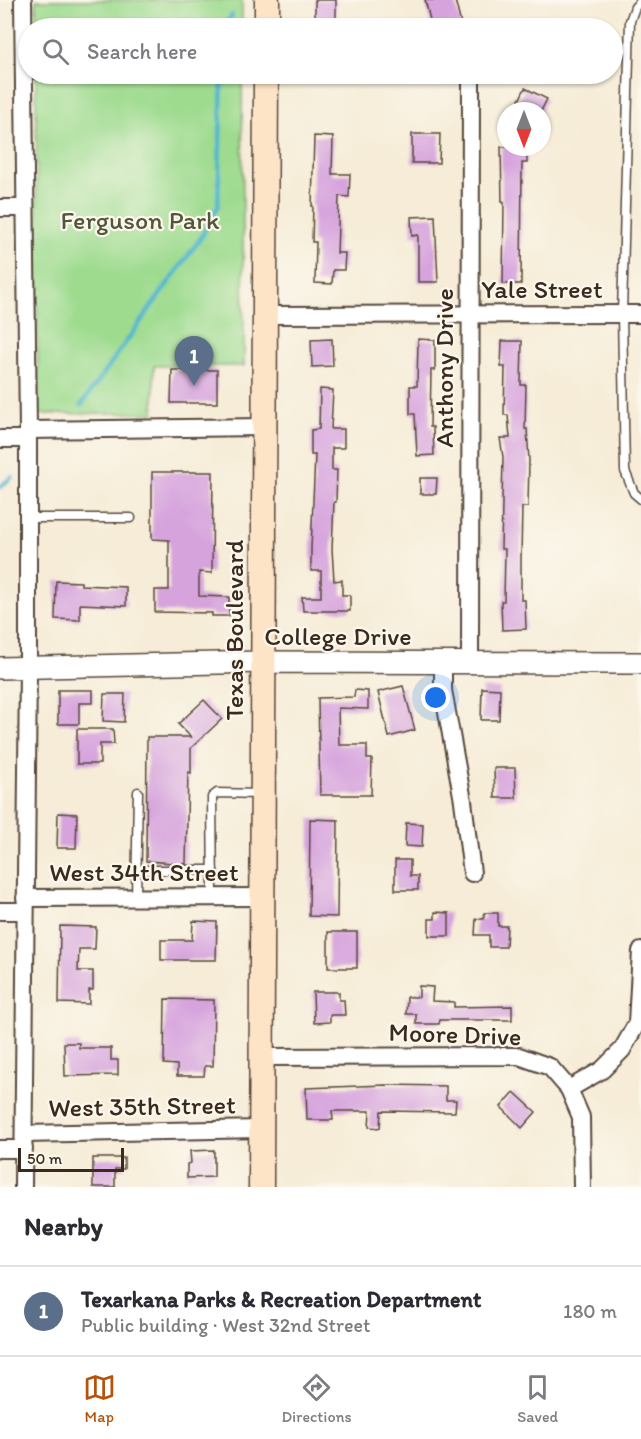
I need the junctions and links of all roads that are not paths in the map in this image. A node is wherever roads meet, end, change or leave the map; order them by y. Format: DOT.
graph roads {
  1 [pos="23,0"];
  2 [pos="267,0"];
  3 [pos="641,1"];
  4 [pos="23,18"];
  5 [pos="267,18"];
  6 [pos="24,84"];
  7 [pos="266,84"];
  8 [pos="471,84"];
  9 [pos="0,208"];
  10 [pos="25,208"];
  11 [pos="622,314"];
  12 [pos="641,314"];
  13 [pos="264,315"];
  14 [pos="469,315"];
  15 [pos="264,427"];
  16 [pos="28,434"];
  17 [pos="0,439"];
  18 [pos="641,499"];
  19 [pos="28,518"];
  20 [pos="131,518"];
  21 [pos="262,662"];
  22 [pos="443,663"];
  23 [pos="470,663"];
  24 [pos="641,663"];
  25 [pos="28,667"];
  26 [pos="0,668"];
  27 [pos="138,792"];
  28 [pos="262,794"];
  29 [pos="137,870"];
  30 [pos="213,870"];
  31 [pos="472,873"];
  32 [pos="136,897"];
  33 [pos="213,897"];
  34 [pos="262,897"];
  35 [pos="25,904"];
  36 [pos="0,911"];
  37 [pos="641,951"];
  38 [pos="263,1057"];
  39 [pos="569,1089"];
  40 [pos="261,1130"];
  41 [pos="24,1141"];
  42 [pos="0,1149"];
  43 [pos="23,1187"];
  44 [pos="261,1187"];
  45 [pos="582,1187"];
  1 -- 4 [label="street"];
  2 -- 5 [label="main road"];
  3 -- 11 [label="lane"];
  6 -- 10 [label="street"];
  7 -- 13 [label="main road, Texas Boulevard"];
  8 -- 14 [label="street, Anthony Drive"];
  9 -- 10 [label="street"];
  10 -- 16 [label="street"];
  11 -- 12 [label="street, Yale Street"];
  11 -- 14 [label="street, Yale Street"];
  11 -- 18 [label="lane"];
  13 -- 14 [label="street, Yale Street"];
  13 -- 15 [label="main road, Texas Boulevard"];
  14 -- 23 [label="street, Anthony Drive"];
  15 -- 16 [label="street"];
  15 -- 21 [label="main road, Texas Boulevard"];
  16 -- 17 [label="street"];
  16 -- 19 [label="street"];
  19 -- 20 [label="lane"];
  19 -- 25 [label="street"];
  21 -- 22 [label="street, College Drive"];
  21 -- 25 [label="street, College Drive"];
  21 -- 28 [label="main road, Texas Boulevard"];
  22 -- 23 [label="street, College Drive"];
  22 -- 31 [label="street"];
  23 -- 24 [label="street, College Drive"];
  25 -- 26 [label="street, College Drive"];
  25 -- 35 [label="street"];
  27 -- 29 [label="lane"];
  28 -- 30 [label="lane"];
  28 -- 34 [label="main road, Texas Boulevard"];
  29 -- 30 [label="lane"];
  29 -- 32 [label="lane"];
  30 -- 33 [label="lane"];
  32 -- 33 [label="street, West 34th Street"];
  32 -- 35 [label="street, West 34th Street"];
  33 -- 34 [label="street, West 34th Street"];
  34 -- 38 [label="main road, Texas Boulevard"];
  35 -- 36 [label="street, West 34th Street"];
  35 -- 41 [label="street"];
  37 -- 39 [label="street"];
  38 -- 39 [label="street, Moore Drive"];
  38 -- 40 [label="main road, Texas Boulevard"];
  39 -- 45 [label="street, Moore Drive"];
  40 -- 41 [label="street, West 35th Street"];
  40 -- 44 [label="main road, Texas Boulevard"];
  41 -- 42 [label="street, West 35th Street"];
  41 -- 43 [label="street"];
}
